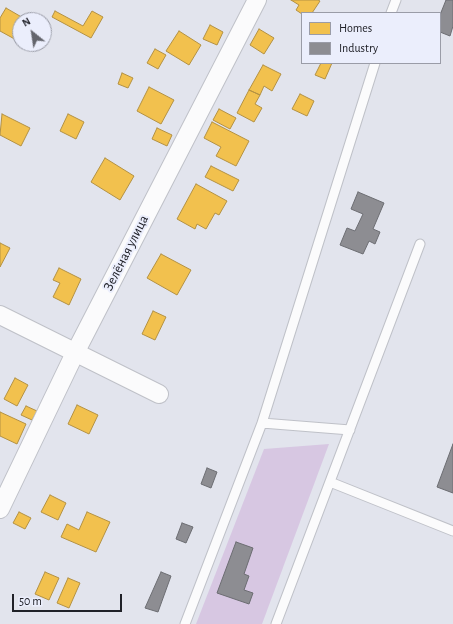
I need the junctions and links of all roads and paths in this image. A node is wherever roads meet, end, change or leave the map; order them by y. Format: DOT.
graph roads {
  1 [pos="257,0"];
  2 [pos="396,0"];
  3 [pos="391,12"];
  4 [pos="375,64"];
  5 [pos="420,244"];
  6 [pos="0,315"];
  7 [pos="75,352"];
  8 [pos="159,394"];
  9 [pos="262,423"];
  10 [pos="350,430"];
  11 [pos="330,482"];
  12 [pos="0,509"];
  13 [pos="453,531"];
  14 [pos="185,624"];
  15 [pos="276,624"];
  1 -- 7 [label="street, Зелёная улица"];
  2 -- 3 [label="lane"];
  4 -- 9 [label="lane"];
  5 -- 10 [label="lane"];
  6 -- 7 [label="street"];
  7 -- 8 [label="street"];
  7 -- 12 [label="street, Зелёная улица"];
  9 -- 10 [label="lane"];
  9 -- 14 [label="lane"];
  10 -- 11 [label="lane"];
  11 -- 13 [label="lane"];
  11 -- 15 [label="lane"];
}
